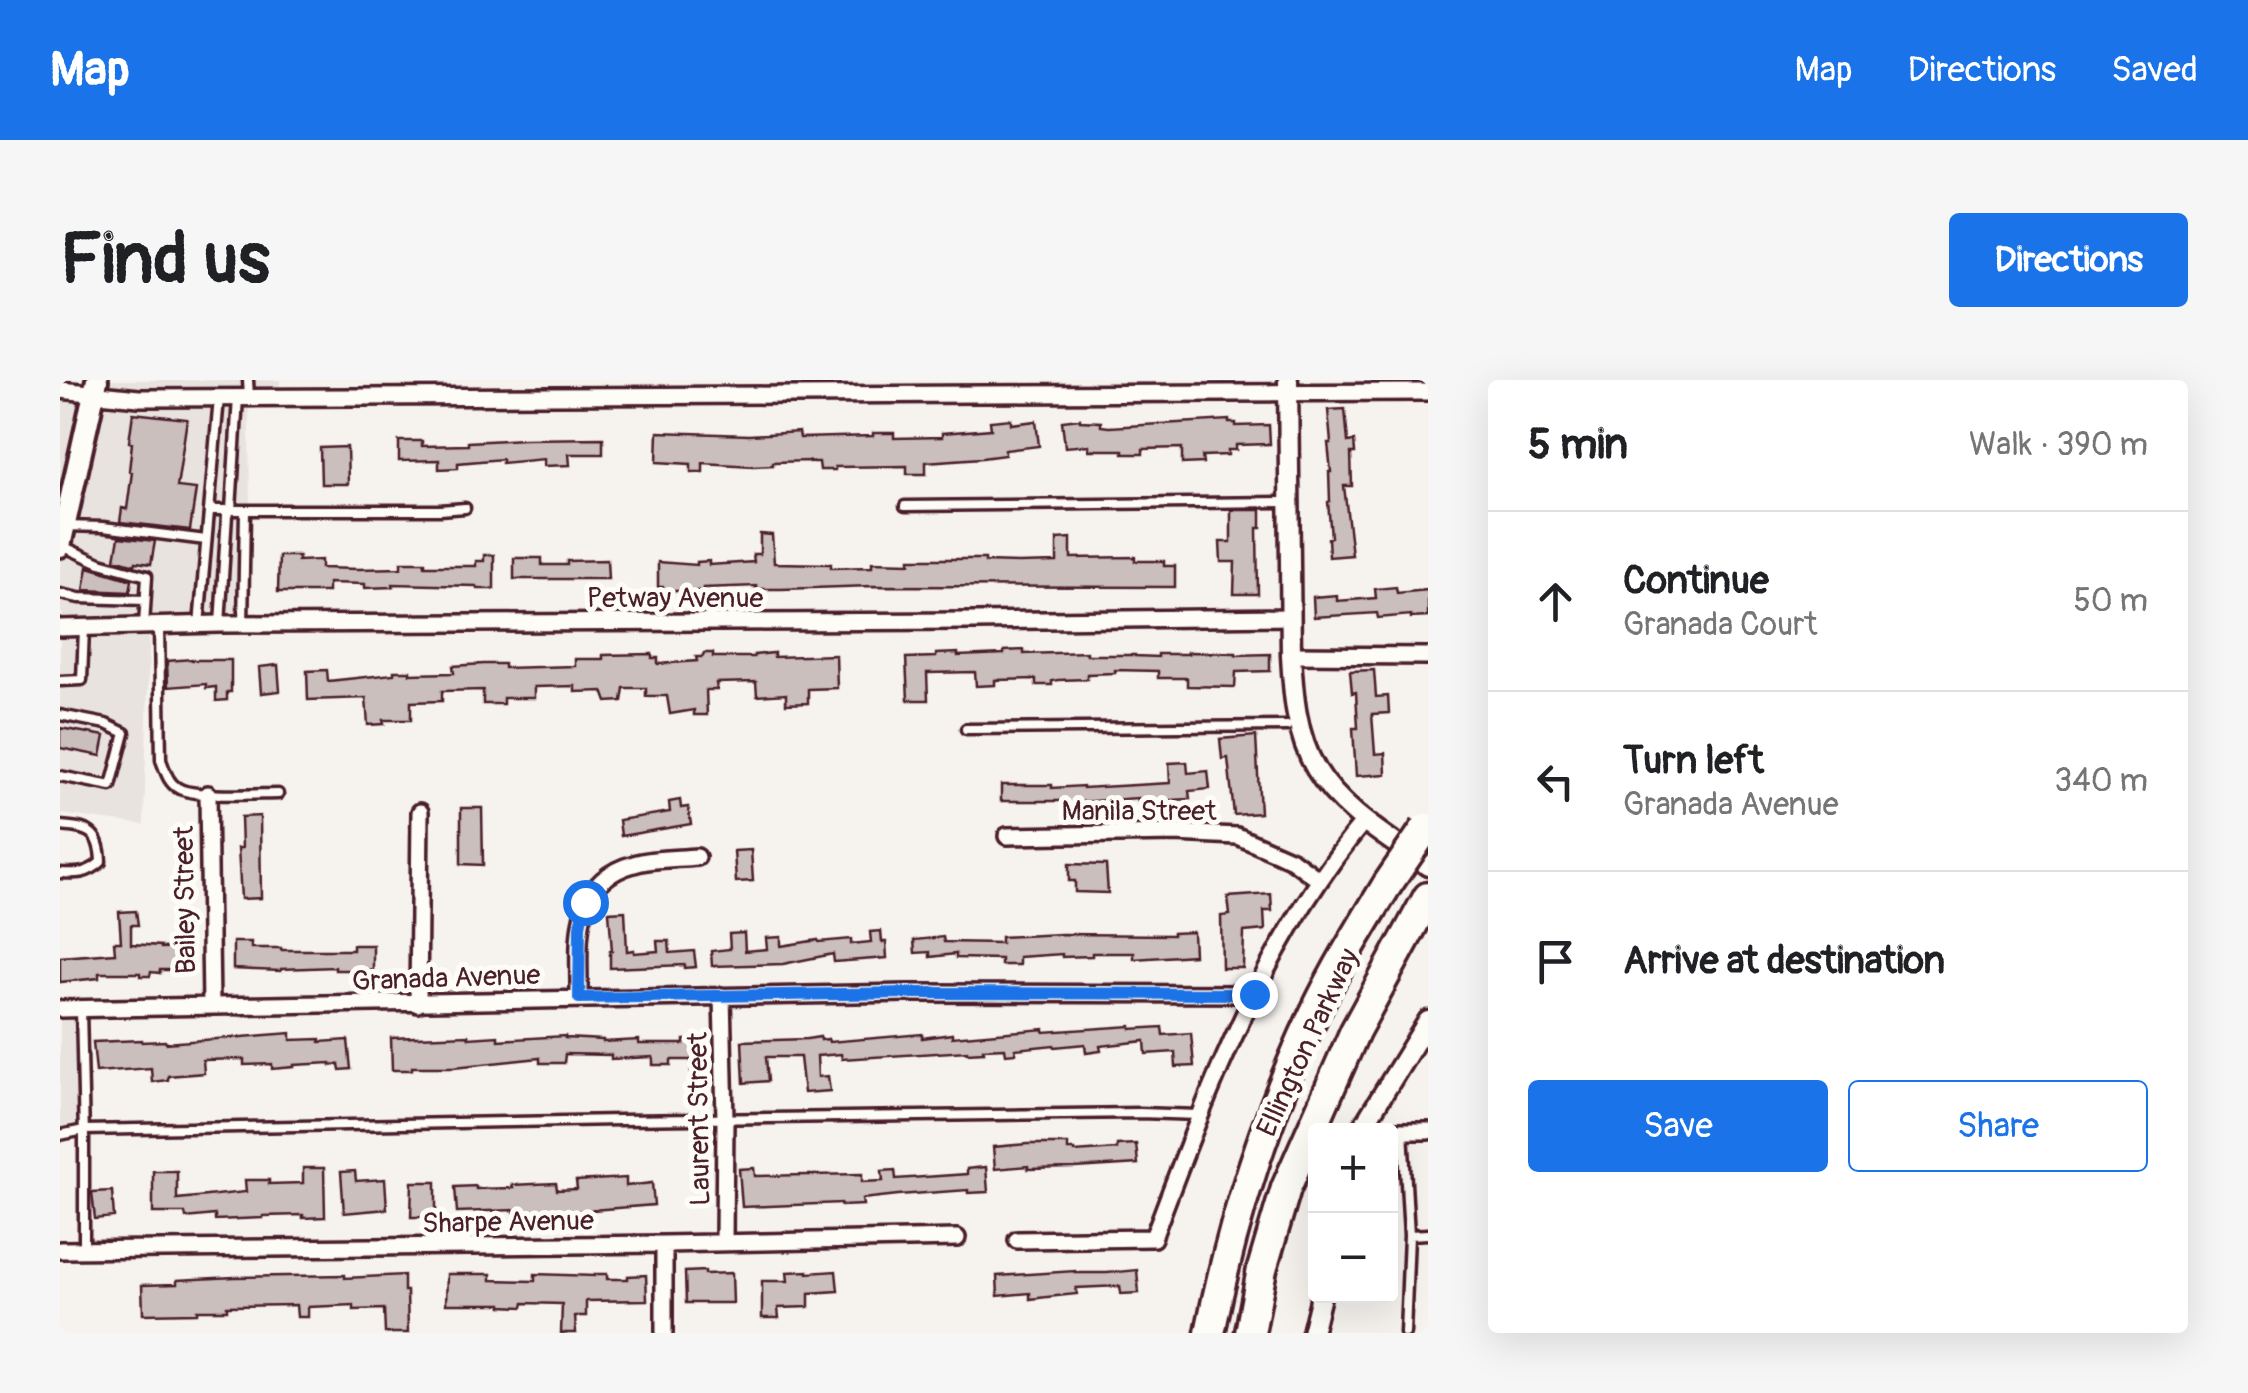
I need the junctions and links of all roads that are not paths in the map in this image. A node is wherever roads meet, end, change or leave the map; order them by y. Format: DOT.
graph roads {
  1 [pos="248,380"];
  2 [pos="96,387"];
  3 [pos="1019,387"];
  4 [pos="1288,387"];
  5 [pos="511,388"];
  6 [pos="60,390"];
  7 [pos="1428,392"];
  8 [pos="219,398"];
  9 [pos="243,398"];
  10 [pos="67,482"];
  11 [pos="1289,502"];
  12 [pos="905,506"];
  13 [pos="465,508"];
  14 [pos="210,510"];
  15 [pos="232,510"];
  16 [pos="245,510"];
  17 [pos="61,536"];
  18 [pos="206,540"];
  19 [pos="60,594"];
  20 [pos="145,600"];
  21 [pos="1290,616"];
  22 [pos="220,624"];
  23 [pos="243,624"];
  24 [pos="199,625"];
  25 [pos="151,626"];
  26 [pos="60,628"];
  27 [pos="84,628"];
  28 [pos="1291,655"];
  29 [pos="1428,656"];
  30 [pos="60,681"];
  31 [pos="60,714"];
  32 [pos="1287,726"];
  33 [pos="966,729"];
  34 [pos="60,776"];
  35 [pos="208,794"];
  36 [pos="278,794"];
  37 [pos="420,812"];
  38 [pos="1365,820"];
  39 [pos="60,826"];
  40 [pos="1427,826"];
  41 [pos="1007,836"];
  42 [pos="697,857"];
  43 [pos="1428,866"];
  44 [pos="60,873"];
  45 [pos="1318,880"];
  46 [pos="1425,902"];
  47 [pos="1254,994"];
  48 [pos="722,996"];
  49 [pos="579,998"];
  50 [pos="418,1004"];
  51 [pos="211,1006"];
  52 [pos="81,1008"];
  53 [pos="60,1009"];
  54 [pos="1428,1022"];
  55 [pos="1199,1116"];
  56 [pos="725,1119"];
  57 [pos="1364,1123"];
  58 [pos="84,1130"];
  59 [pos="1398,1131"];
  60 [pos="1428,1132"];
  61 [pos="60,1135"];
  62 [pos="1398,1140"];
  63 [pos="1428,1234"];
  64 [pos="1408,1235"];
  65 [pos="958,1238"];
  66 [pos="1017,1240"];
  67 [pos="724,1242"];
  68 [pos="664,1244"];
  69 [pos="60,1250"];
  70 [pos="84,1250"];
  71 [pos="1319,1303"];
  72 [pos="664,1333"];
  73 [pos="1210,1333"];
  74 [pos="1250,1333"];
  75 [pos="1312,1333"];
  76 [pos="1406,1333"];
  1 -- 9 [label="lane"];
  2 -- 6 [label="street"];
  2 -- 8 [label="street"];
  2 -- 10 [label="main road"];
  3 -- 4 [label="street"];
  3 -- 5 [label="street"];
  4 -- 7 [label="street"];
  4 -- 11 [label="street"];
  5 -- 9 [label="street"];
  8 -- 9 [label="street"];
  8 -- 14 [label="lane"];
  9 -- 15 [label="lane"];
  10 -- 17 [label="main road"];
  11 -- 12 [label="lane"];
  11 -- 21 [label="street"];
  13 -- 16 [label="lane"];
  14 -- 15 [label="lane"];
  14 -- 18 [label="lane"];
  15 -- 16 [label="lane"];
  15 -- 22 [label="lane"];
  16 -- 23 [label="lane"];
  17 -- 18 [label="lane"];
  17 -- 20 [label="lane"];
  18 -- 24 [label="lane"];
  19 -- 20 [label="lane"];
  20 -- 25 [label="lane"];
  21 -- 23 [label="street, Petway Avenue"];
  21 -- 28 [label="street"];
  22 -- 23 [label="street, Petway Avenue"];
  22 -- 24 [label="street, Petway Avenue"];
  24 -- 25 [label="street, Petway Avenue"];
  25 -- 27 [label="street, Petway Avenue"];
  25 -- 35 [label="lane"];
  26 -- 27 [label="street, Petway Avenue"];
  27 -- 30 [label="lane"];
  28 -- 29 [label="street"];
  28 -- 38 [label="street"];
  31 -- 34 [label="lane"];
  32 -- 33 [label="lane"];
  35 -- 36 [label="lane"];
  35 -- 51 [label="street, Bailey Street"];
  37 -- 50 [label="street"];
  38 -- 43 [label="street"];
  38 -- 45 [label="street"];
  39 -- 44 [label="lane"];
  40 -- 73 [label="highway, Ellington Parkway, bridge"];
  41 -- 45 [label="street, Manila Street"];
  42 -- 49 [label="street"];
  45 -- 47 [label="street"];
  46 -- 74 [label="highway, Ellington Parkway"];
  47 -- 48 [label="street, Granada Avenue"];
  47 -- 55 [label="street"];
  48 -- 49 [label="street, Granada Avenue"];
  48 -- 56 [label="street, Laurent Street"];
  49 -- 50 [label="street, Granada Avenue"];
  50 -- 51 [label="street, Granada Avenue"];
  51 -- 52 [label="street, Granada Avenue"];
  52 -- 53 [label="street, Granada Avenue"];
  52 -- 58 [label="lane"];
  54 -- 57 [label="street"];
  55 -- 56 [label="lane"];
  55 -- 66 [label="street"];
  56 -- 58 [label="lane"];
  56 -- 67 [label="street, Laurent Street"];
  58 -- 61 [label="lane"];
  58 -- 70 [label="lane"];
  59 -- 60 [label="street"];
  62 -- 64 [label="lane"];
  63 -- 64 [label="lane"];
  64 -- 76 [label="lane"];
  65 -- 67 [label="street, Sharpe Avenue"];
  67 -- 68 [label="street, Sharpe Avenue"];
  68 -- 70 [label="street, Sharpe Avenue"];
  68 -- 72 [label="street"];
  69 -- 70 [label="street, Sharpe Avenue"];
  71 -- 75 [label="street"];
}
